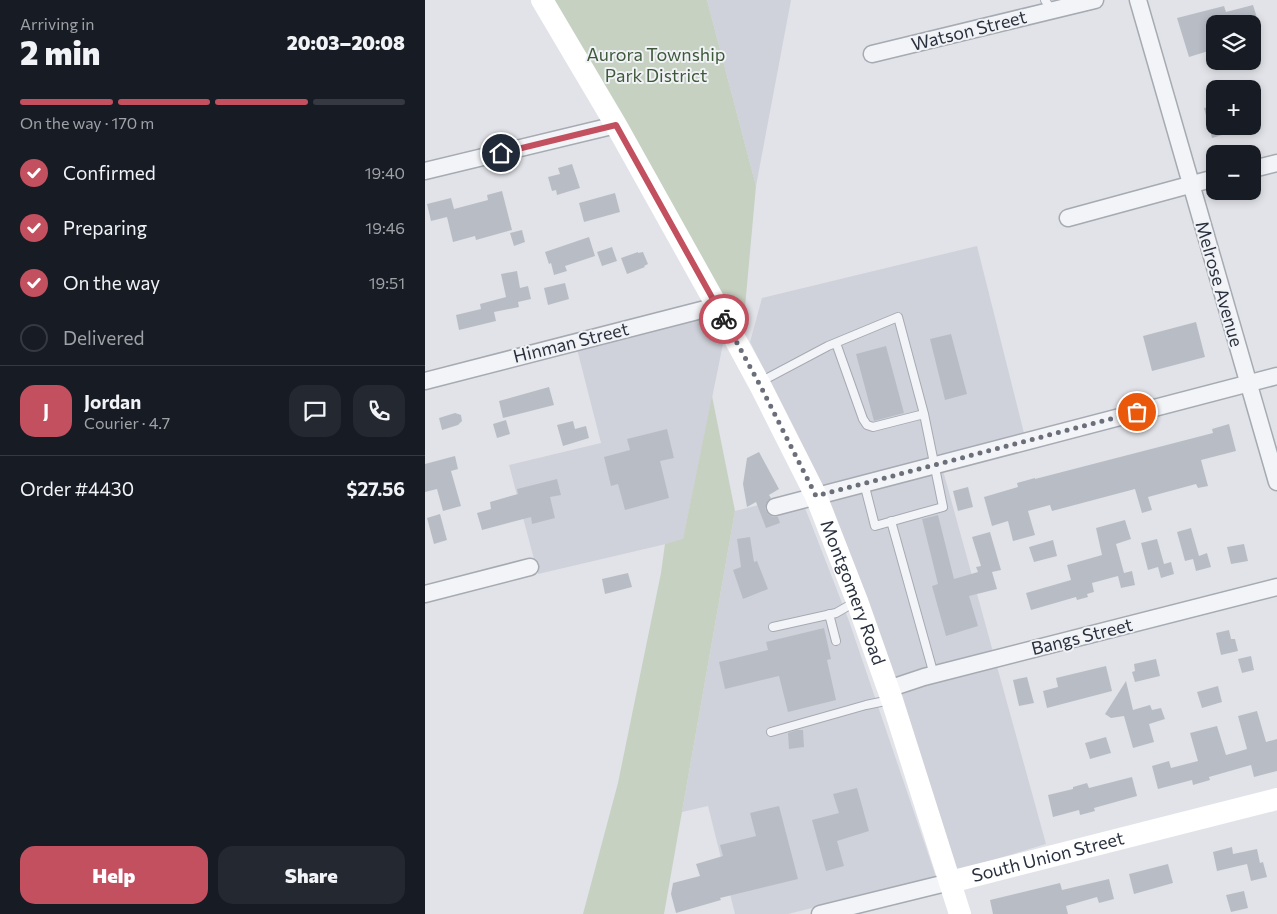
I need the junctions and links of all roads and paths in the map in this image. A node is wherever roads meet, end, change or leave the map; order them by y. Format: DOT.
graph roads {
  1 [pos="542,0"];
  2 [pos="1095,0"];
  3 [pos="1138,0"];
  4 [pos="1049,5"];
  5 [pos="872,54"];
  6 [pos="616,125"];
  7 [pos="1277,163"];
  8 [pos="1261,167"];
  9 [pos="425,171"];
  10 [pos="1206,180"];
  11 [pos="1191,184"];
  12 [pos="1068,218"];
  13 [pos="717,306"];
  14 [pos="836,343"];
  15 [pos="1277,376"];
  16 [pos="425,381"];
  17 [pos="758,383"];
  18 [pos="1248,384"];
  19 [pos="924,414"];
  20 [pos="934,465"];
  21 [pos="1277,482"];
  22 [pos="864,483"];
  23 [pos="816,496"];
  24 [pos="775,507"];
  25 [pos="891,521"];
  26 [pos="529,568"];
  27 [pos="1277,588"];
  28 [pos="425,594"];
  29 [pos="857,601"];
  30 [pos="829,614"];
  31 [pos="773,627"];
  32 [pos="836,641"];
  33 [pos="934,675"];
  34 [pos="890,694"];
  35 [pos="771,732"];
  36 [pos="1277,799"];
  37 [pos="950,882"];
  38 [pos="820,914"];
  39 [pos="961,914"];
  1 -- 6 [label="street, Montgomery Road"];
  2 -- 4 [label="street, Watson Street"];
  3 -- 11 [label="street, Melrose Avenue"];
  4 -- 5 [label="street, Watson Street"];
  6 -- 9 [label="street"];
  6 -- 13 [label="street, Montgomery Road"];
  7 -- 8 [label="street"];
  10 -- 11 [label="street"];
  11 -- 12 [label="street"];
  11 -- 18 [label="street, Melrose Avenue"];
  13 -- 16 [label="street, Hinman Street"];
  13 -- 17 [label="street, Montgomery Road"];
  14 -- 17 [label="lane"];
  14 -- 19 [label="lane"];
  14 -- 19 [label="lane"];
  15 -- 18 [label="street"];
  17 -- 23 [label="street, Montgomery Road"];
  18 -- 20 [label="street"];
  18 -- 21 [label="street, Melrose Avenue"];
  19 -- 20 [label="lane"];
  20 -- 22 [label="street"];
  20 -- 25 [label="lane"];
  22 -- 23 [label="street"];
  22 -- 25 [label="lane"];
  23 -- 24 [label="street"];
  23 -- 29 [label="street, Montgomery Road"];
  25 -- 33 [label="lane"];
  26 -- 28 [label="street"];
  27 -- 33 [label="street, Bangs Street"];
  29 -- 30 [label="lane"];
  29 -- 34 [label="street, Montgomery Road"];
  30 -- 31 [label="lane"];
  30 -- 32 [label="lane"];
  33 -- 34 [label="street, Bangs Street"];
  34 -- 35 [label="lane"];
  34 -- 37 [label="street, Montgomery Road"];
  36 -- 37 [label="street, South Union Street"];
  37 -- 38 [label="street, South Union Street"];
  37 -- 39 [label="street, Montgomery Road"];
}
